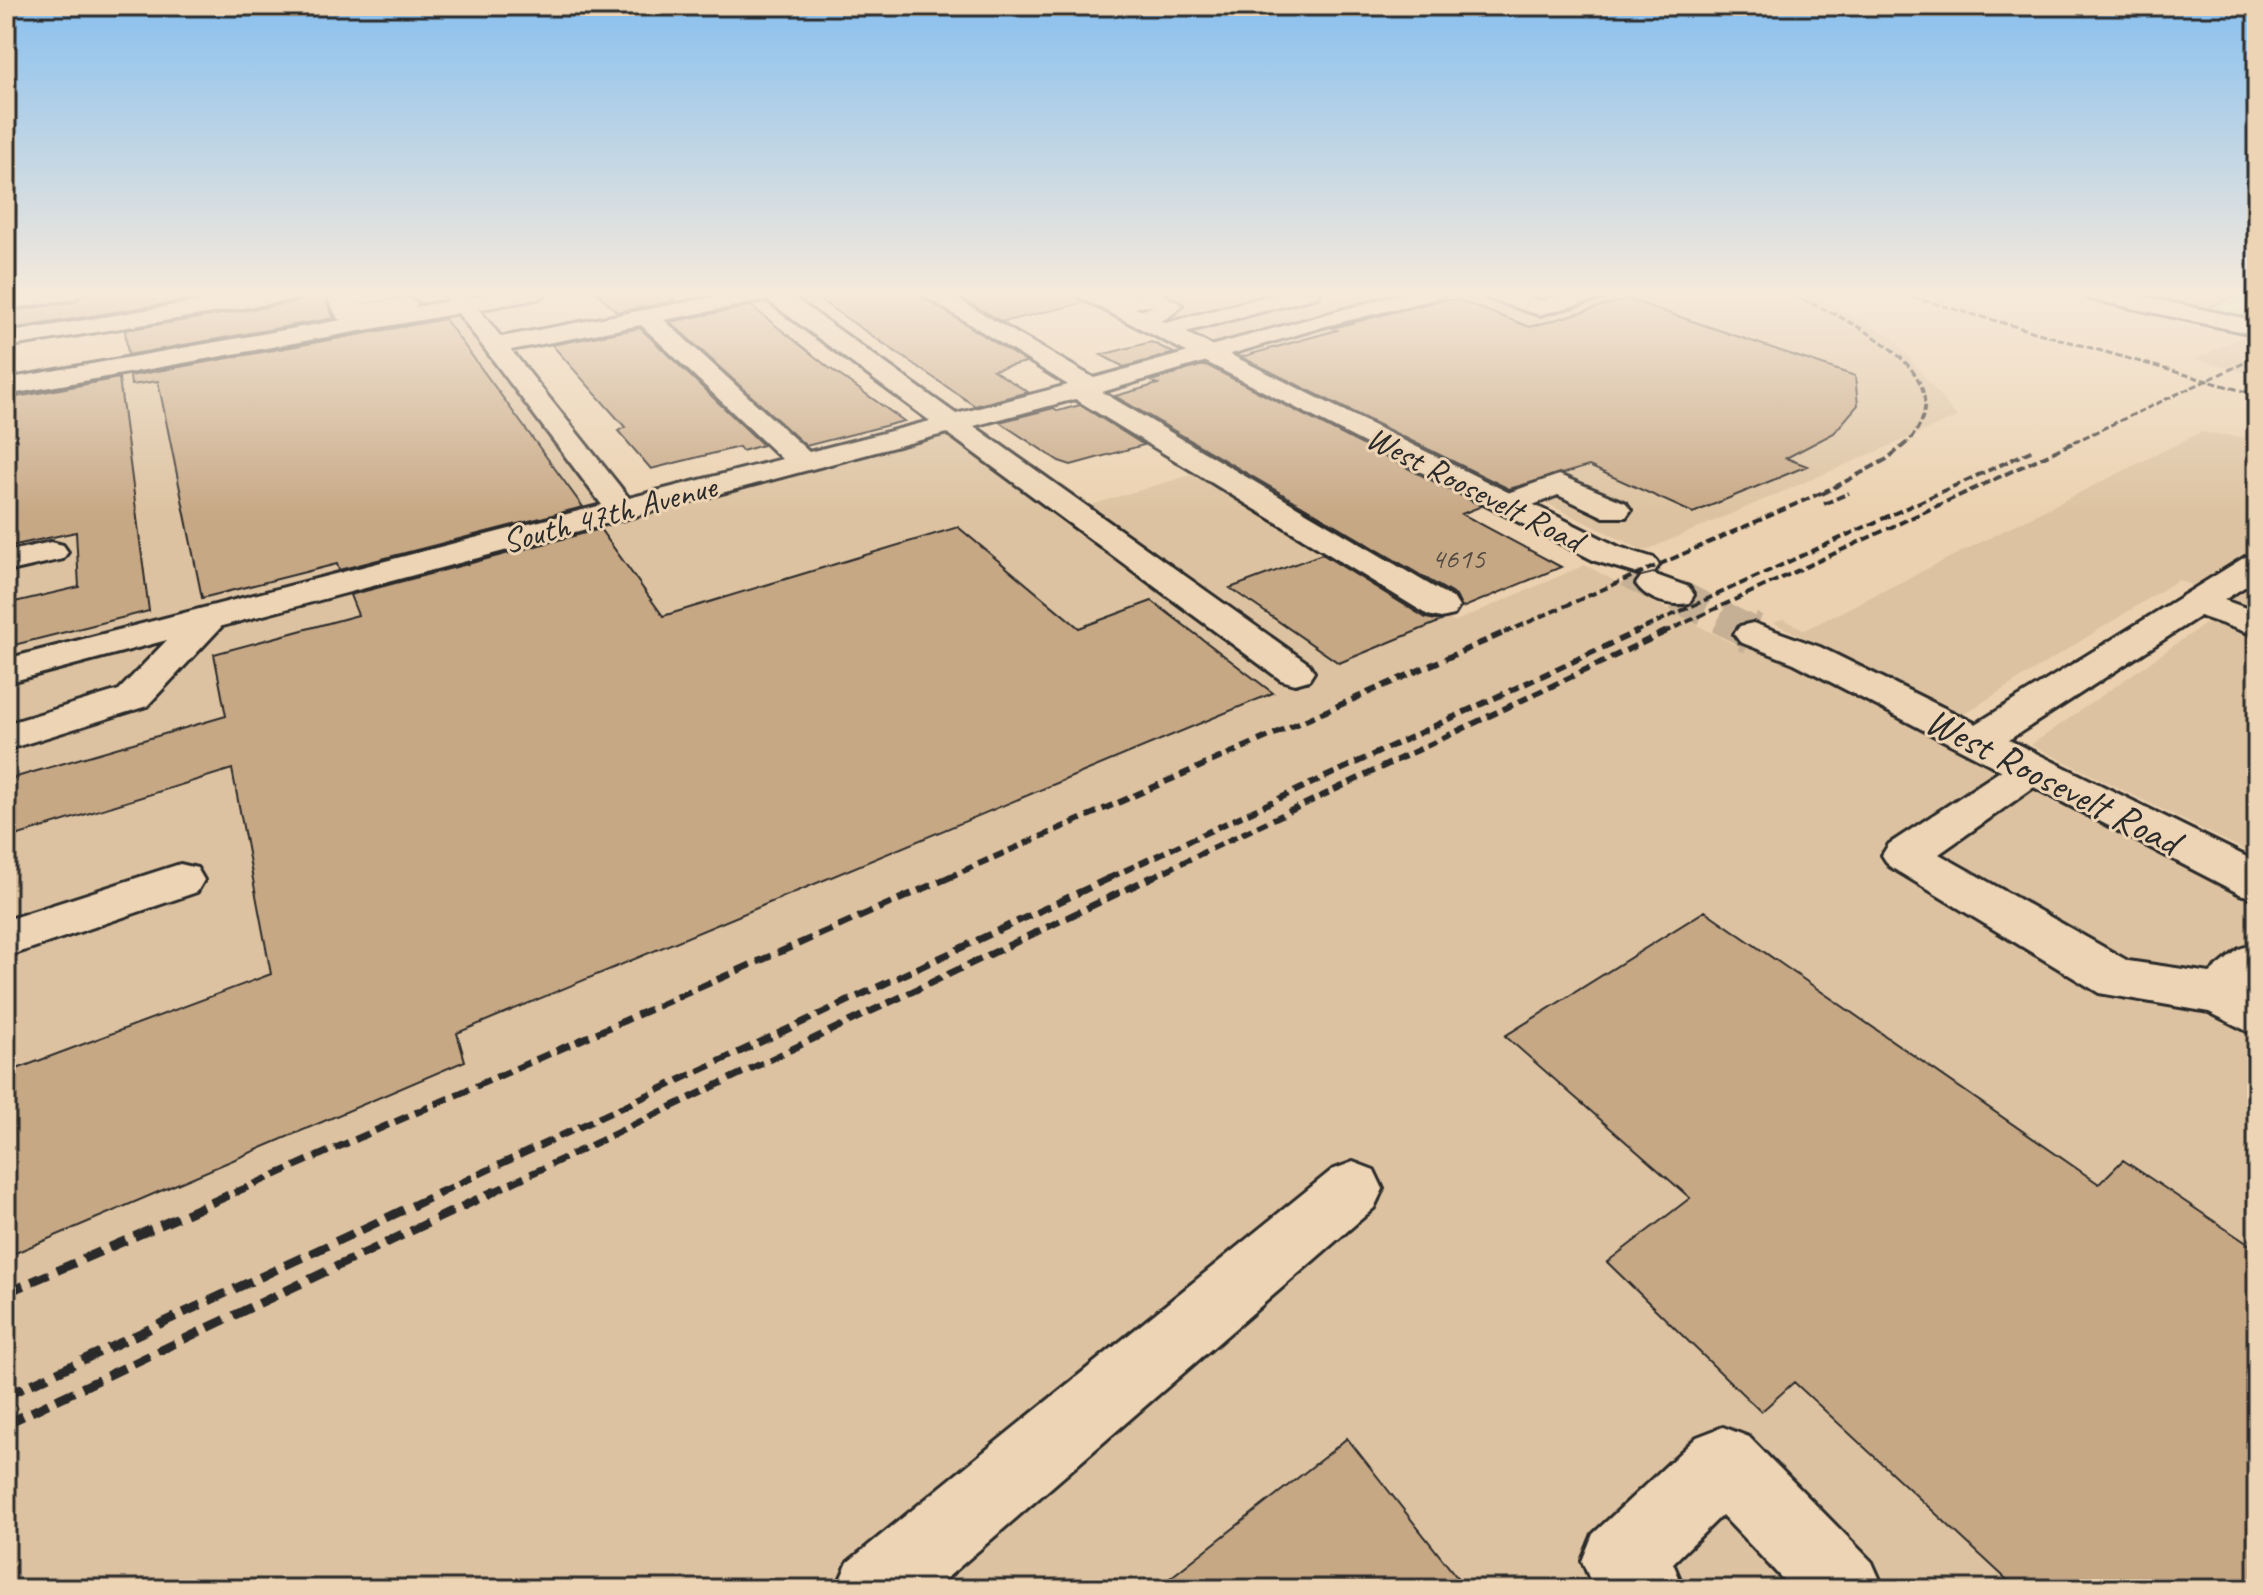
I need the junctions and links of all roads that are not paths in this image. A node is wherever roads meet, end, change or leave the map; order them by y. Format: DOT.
graph roads {
  1 [pos="100,366"];
  2 [pos="511,366"];
  3 [pos="700,366"];
  4 [pos="875,366"];
  5 [pos="1049,366"];
  6 [pos="1169,366"];
  7 [pos="1235,366"];
  8 [pos="6,387"];
  9 [pos="1085,389"];
  10 [pos="954,423"];
  11 [pos="803,462"];
  12 [pos="1507,504"];
  13 [pos="622,510"];
  14 [pos="1615,510"];
  15 [pos="51,552"];
  16 [pos="6,562"];
  17 [pos="2257,564"];
  18 [pos="1652,577"];
  19 [pos="2197,602"];
  20 [pos="1441,607"];
  21 [pos="209,618"];
  22 [pos="2257,625"];
  23 [pos="1760,631"];
  24 [pos="6,671"];
  25 [pos="1295,672"];
  26 [pos="6,737"];
  27 [pos="1978,741"];
  28 [pos="2032,769"];
  29 [pos="180,880"];
  30 [pos="2257,882"];
  31 [pos="6,939"];
  32 [pos="2245,990"];
  33 [pos="1353,1189"];
  34 [pos="875,1589"];
  35 [pos="1645,1589"];
  36 [pos="1845,1589"];
  1 -- 8 [label="street"];
  2 -- 13 [label="street"];
  3 -- 11 [label="street"];
  4 -- 10 [label="street"];
  5 -- 9 [label="street"];
  6 -- 9 [label="street, South 47th Avenue"];
  7 -- 12 [label="street, West Roosevelt Road"];
  9 -- 10 [label="street, South 47th Avenue"];
  9 -- 20 [label="street"];
  10 -- 11 [label="street, South 47th Avenue"];
  10 -- 25 [label="street"];
  11 -- 13 [label="street, South 47th Avenue"];
  12 -- 14 [label="street"];
  12 -- 18 [label="street, West Roosevelt Road"];
  13 -- 21 [label="street, South 47th Avenue"];
  15 -- 16 [label="street"];
  17 -- 19 [label="street"];
  19 -- 22 [label="street"];
  19 -- 27 [label="street"];
  21 -- 24 [label="street, South 47th Avenue"];
  21 -- 26 [label="street"];
  23 -- 27 [label="street, West Roosevelt Road"];
  27 -- 28 [label="street, West Roosevelt Road"];
  28 -- 30 [label="street, West Roosevelt Road"];
  28 -- 32 [label="street"];
  29 -- 31 [label="street"];
  33 -- 34 [label="street"];
  35 -- 36 [label="street"];
}
